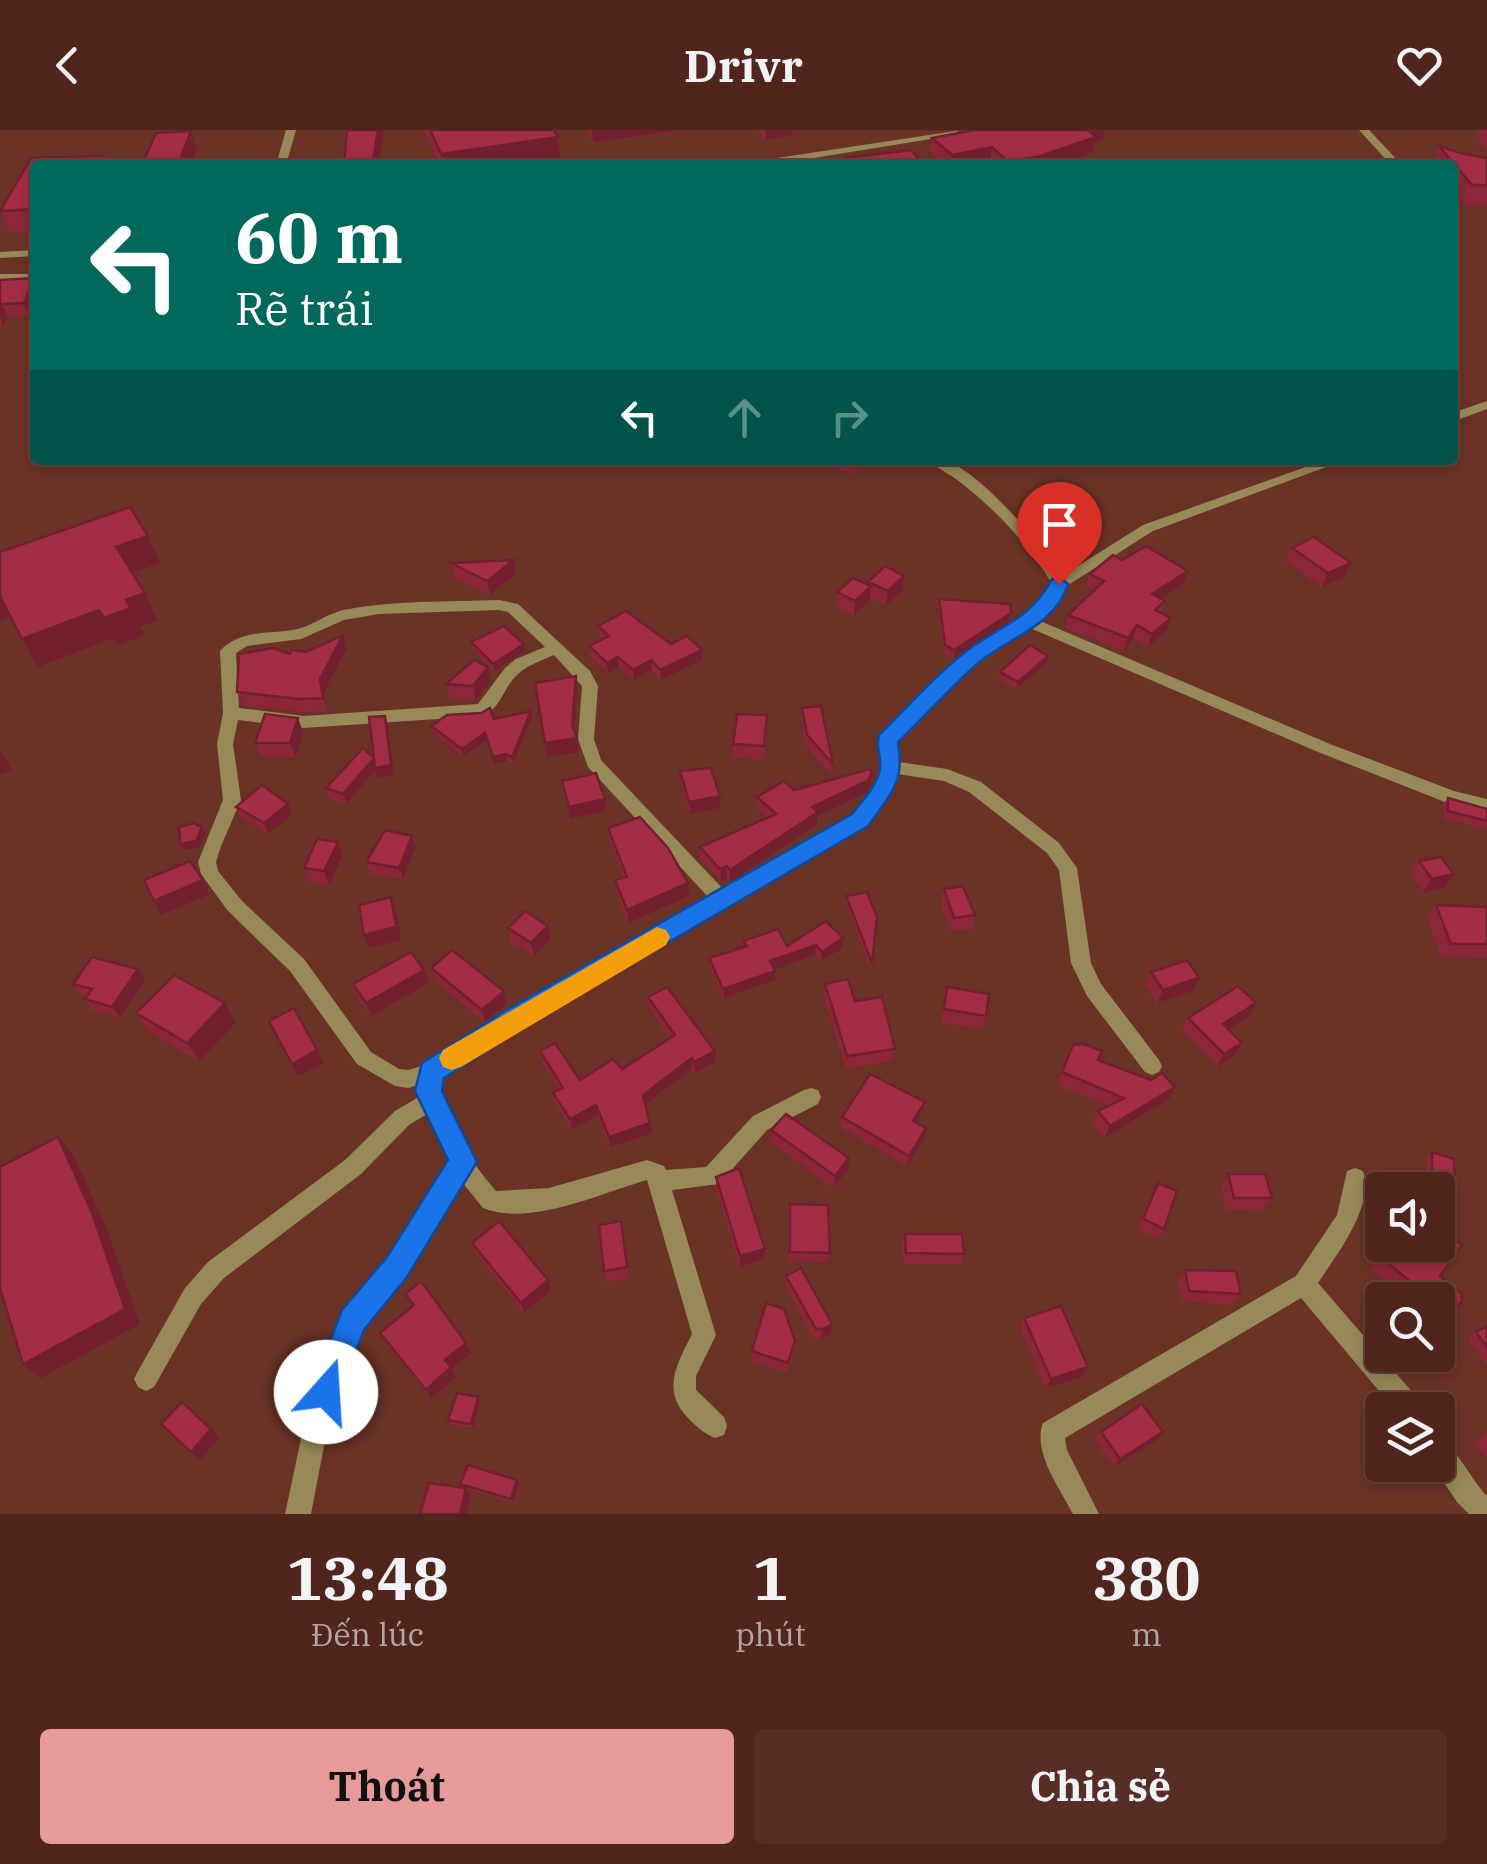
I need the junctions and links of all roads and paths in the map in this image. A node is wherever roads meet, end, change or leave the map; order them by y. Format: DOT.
graph roads {
  1 [pos="291,130"];
  2 [pos="981,130"];
  3 [pos="1364,130"];
  4 [pos="283,160"];
  5 [pos="785,160"];
  6 [pos="1392,160"];
  7 [pos="30,253"];
  8 [pos="0,255"];
  9 [pos="0,277"];
  10 [pos="30,277"];
  11 [pos="1487,405"];
  12 [pos="1458,416"];
  13 [pos="944,465"];
  14 [pos="1324,465"];
  15 [pos="1059,584"];
  16 [pos="1029,622"];
  17 [pos="556,648"];
  18 [pos="230,713"];
  19 [pos="891,767"];
  20 [pos="1487,806"];
  21 [pos="722,900"];
  22 [pos="1152,1066"];
  23 [pos="431,1072"];
  24 [pos="811,1096"];
  25 [pos="432,1099"];
  26 [pos="463,1162"];
  27 [pos="1355,1178"];
  28 [pos="659,1181"];
  29 [pos="1304,1284"];
  30 [pos="146,1379"];
  31 [pos="1396,1392"];
  32 [pos="715,1426"];
  33 [pos="1455,1477"];
  34 [pos="298,1514"];
  35 [pos="1086,1514"];
  36 [pos="1487,1514"];
  1 -- 4 [label="street"];
  2 -- 5 [label="street"];
  3 -- 6 [label="street"];
  7 -- 8 [label="street"];
  9 -- 10 [label="street"];
  11 -- 12 [label="street"];
  13 -- 15 [label="street"];
  14 -- 15 [label="street"];
  15 -- 16 [label="street"];
  16 -- 19 [label="street"];
  16 -- 20 [label="street"];
  17 -- 18 [label="street"];
  17 -- 18 [label="street"];
  17 -- 21 [label="street"];
  18 -- 23 [label="street"];
  19 -- 21 [label="street"];
  19 -- 22 [label="street"];
  21 -- 23 [label="street"];
  23 -- 25 [label="street"];
  24 -- 28 [label="street"];
  25 -- 26 [label="street"];
  25 -- 30 [label="street"];
  26 -- 28 [label="street"];
  26 -- 34 [label="street"];
  27 -- 29 [label="street"];
  28 -- 32 [label="street"];
  29 -- 31 [label="street"];
  29 -- 35 [label="street"];
  33 -- 36 [label="street"];
}
